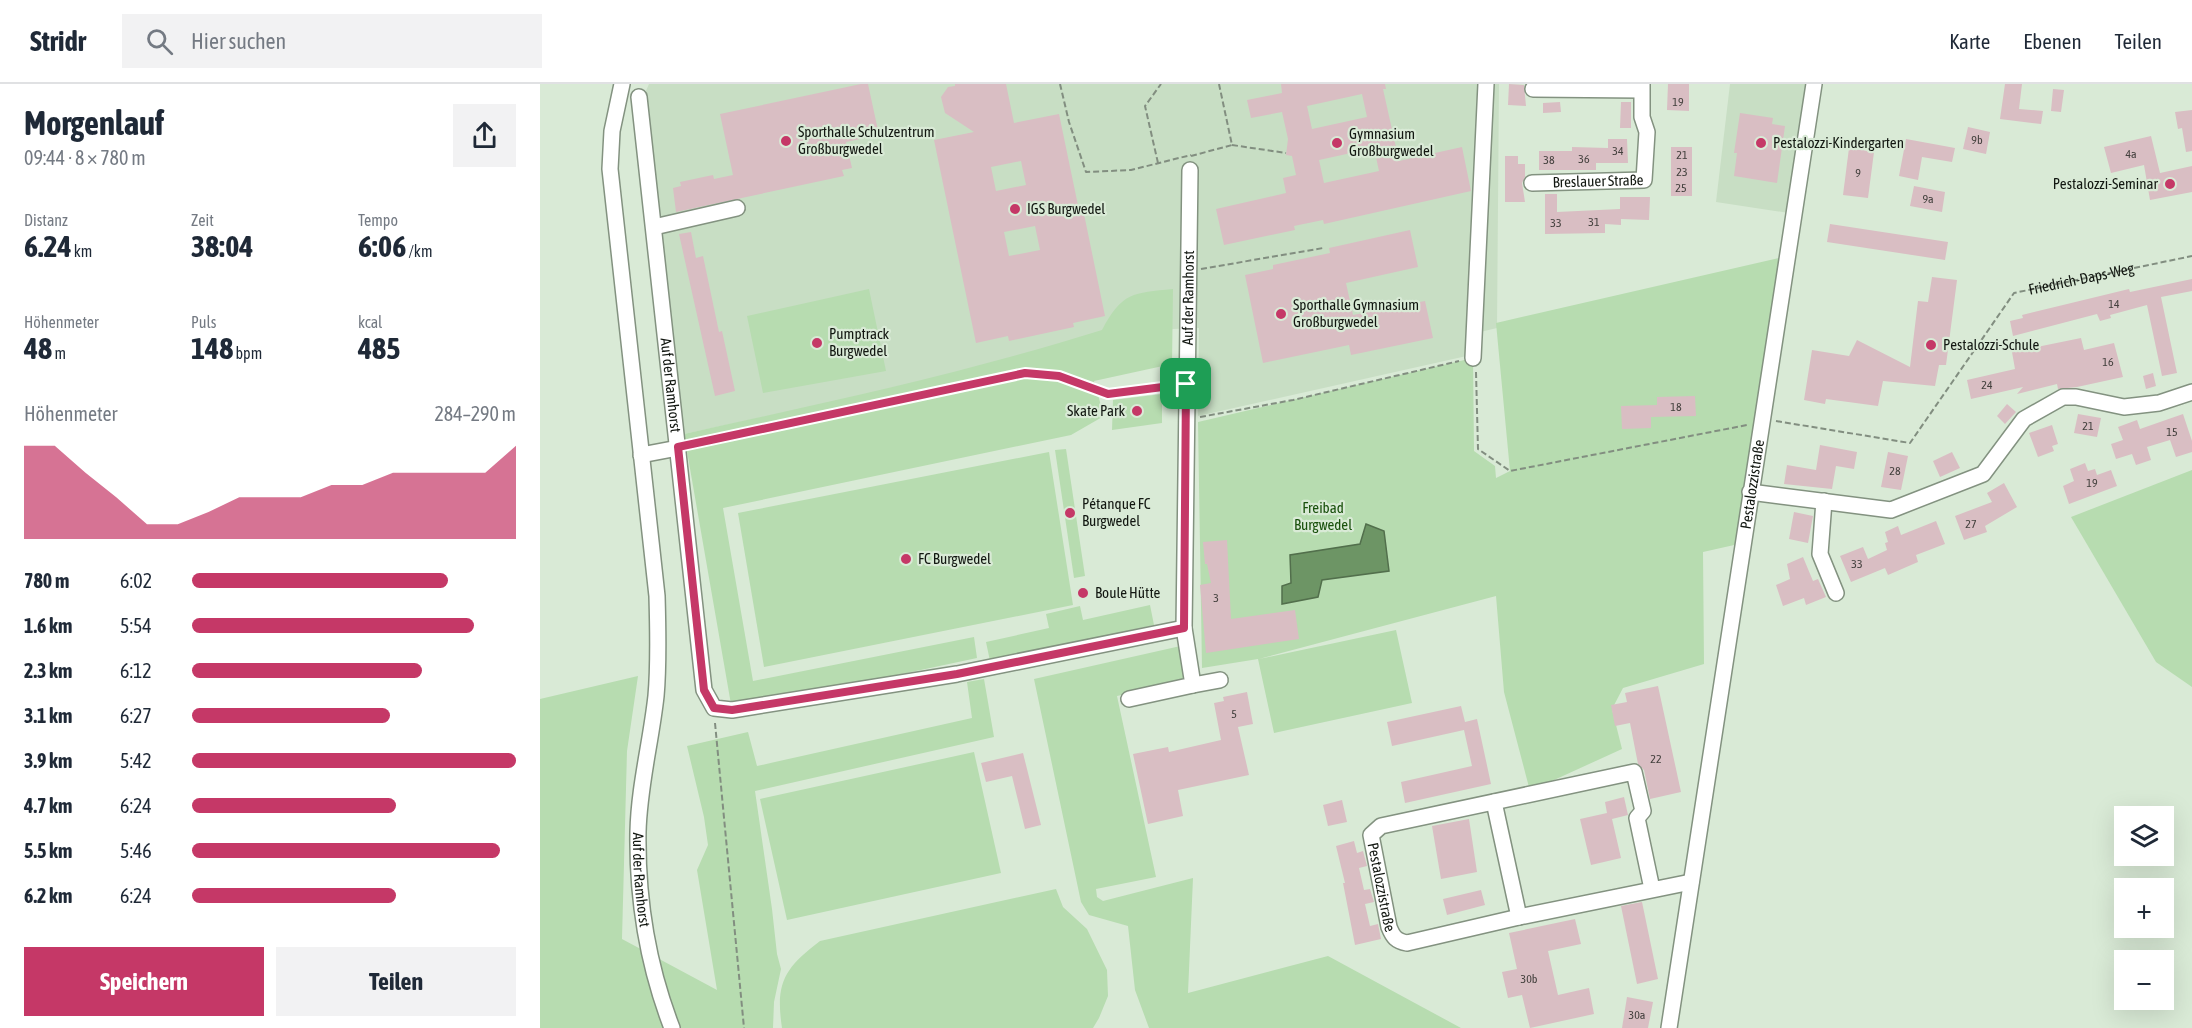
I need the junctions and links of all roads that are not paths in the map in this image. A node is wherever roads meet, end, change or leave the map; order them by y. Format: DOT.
graph roads {
  1 [pos="622,84"];
  2 [pos="1486,84"];
  3 [pos="1814,84"];
  4 [pos="1642,87"];
  5 [pos="1533,88"];
  6 [pos="639,97"];
  7 [pos="1190,163"];
  8 [pos="1533,183"];
  9 [pos="737,208"];
  10 [pos="654,227"];
  11 [pos="1473,358"];
  12 [pos="2192,392"];
  13 [pos="678,447"];
  14 [pos="641,455"];
  15 [pos="1750,492"];
  16 [pos="1824,501"];
  17 [pos="1836,593"];
  18 [pos="1184,628"];
  19 [pos="1220,680"];
  20 [pos="1193,686"];
  21 [pos="1129,699"];
  22 [pos="1494,802"];
  23 [pos="1691,882"];
  24 [pos="1652,889"];
  25 [pos="1519,917"];
  26 [pos="672,1028"];
  27 [pos="1669,1028"];
  1 -- 14 [label="street, Auf der Ramhorst"];
  2 -- 11 [label="street"];
  3 -- 15 [label="street, Pestalozzistraße"];
  4 -- 5 [label="street, Breslauer Straße"];
  4 -- 8 [label="street, Breslauer Straße"];
  6 -- 10 [label="street, Auf der Ramhorst"];
  7 -- 18 [label="street, Auf der Ramhorst"];
  9 -- 10 [label="street"];
  10 -- 13 [label="street, Auf der Ramhorst"];
  12 -- 16 [label="street"];
  13 -- 14 [label="street"];
  13 -- 18 [label="street, Auf der Ramhorst"];
  14 -- 26 [label="street, Auf der Ramhorst"];
  15 -- 16 [label="street"];
  15 -- 23 [label="street, Pestalozzistraße"];
  16 -- 17 [label="street"];
  18 -- 20 [label="street, Auf der Ramhorst"];
  19 -- 20 [label="street"];
  20 -- 21 [label="street"];
  22 -- 24 [label="street, Pestalozzistraße"];
  22 -- 25 [label="street"];
  22 -- 25 [label="street, Pestalozzistraße"];
  23 -- 24 [label="street, Pestalozzistraße"];
  23 -- 27 [label="street, Pestalozzistraße"];
  24 -- 25 [label="street, Pestalozzistraße"];
}
